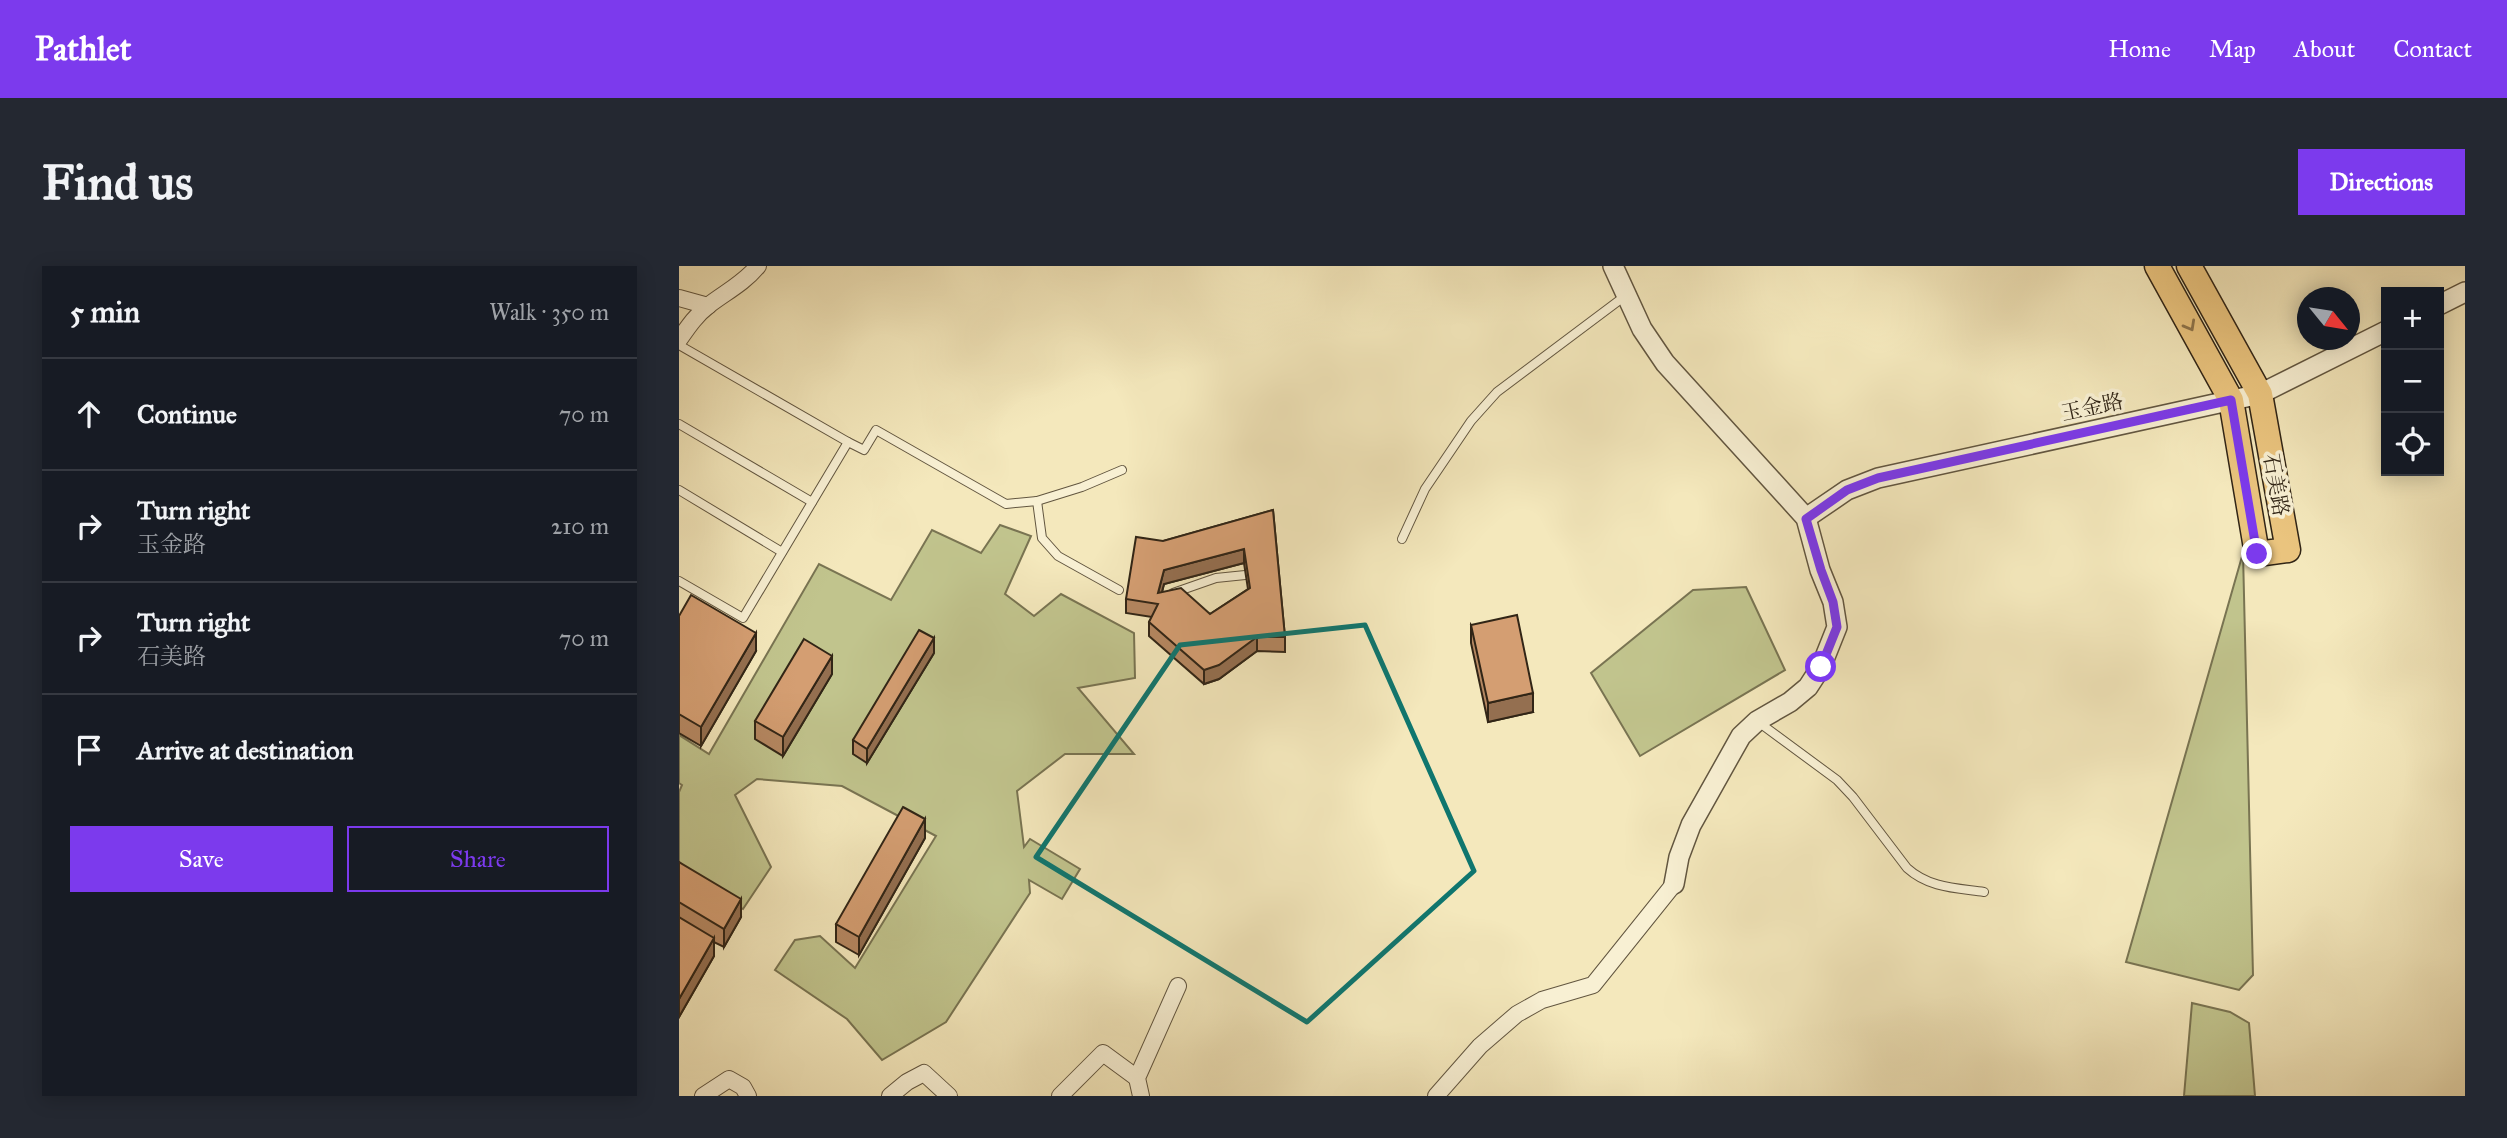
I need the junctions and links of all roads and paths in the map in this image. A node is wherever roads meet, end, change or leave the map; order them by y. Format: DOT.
graph roads {
  1 [pos="758,266"];
  2 [pos="1613,266"];
  3 [pos="2157,266"];
  4 [pos="2189,266"];
  5 [pos="2465,292"];
  6 [pos="1625,296"];
  7 [pos="679,298"];
  8 [pos="2444,302"];
  9 [pos="708,306"];
  10 [pos="2381,334"];
  11 [pos="679,343"];
  12 [pos="2260,394"];
  13 [pos="2231,400"];
  14 [pos="679,424"];
  15 [pos="848,442"];
  16 [pos="1122,470"];
  17 [pos="679,490"];
  18 [pos="1037,501"];
  19 [pos="812,502"];
  20 [pos="1806,519"];
  21 [pos="1402,539"];
  22 [pos="782,552"];
  23 [pos="1258,574"];
  24 [pos="679,581"];
  25 [pos="1119,590"];
  26 [pos="1167,599"];
  27 [pos="1757,721"];
  28 [pos="1674,884"];
  29 [pos="1984,892"];
  30 [pos="1178,986"];
  31 [pos="1137,1078"];
  32 [pos="703,1096"];
  33 [pos="748,1096"];
  34 [pos="890,1096"];
  35 [pos="949,1096"];
  36 [pos="1060,1096"];
  37 [pos="1141,1096"];
  38 [pos="1436,1096"];
  1 -- 9 [label="street"];
  2 -- 6 [label="street"];
  3 -- 13 [label="main road, 石美路, one-way"];
  4 -- 12 [label="main road, 石美路"];
  5 -- 8 [label="street"];
  6 -- 20 [label="street"];
  6 -- 21 [label="lane"];
  7 -- 9 [label="street"];
  9 -- 11 [label="street"];
  10 -- 12 [label="street, 玉金路"];
  11 -- 15 [label="lane"];
  12 -- 13 [label="street, 玉金路"];
  12 -- 13 [label="main road, 石美路"];
  13 -- 20 [label="street, 玉金路"];
  14 -- 19 [label="lane"];
  15 -- 18 [label="lane"];
  15 -- 19 [label="lane"];
  16 -- 18 [label="lane"];
  17 -- 22 [label="lane"];
  18 -- 25 [label="lane"];
  19 -- 22 [label="lane"];
  20 -- 27 [label="street"];
  22 -- 24 [label="lane"];
  23 -- 26 [label="lane"];
  27 -- 28 [label="street"];
  27 -- 29 [label="lane"];
  28 -- 38 [label="street"];
  30 -- 31 [label="street"];
  31 -- 36 [label="street"];
  31 -- 37 [label="street"];
  32 -- 33 [label="street"];
  34 -- 35 [label="street"];
}
